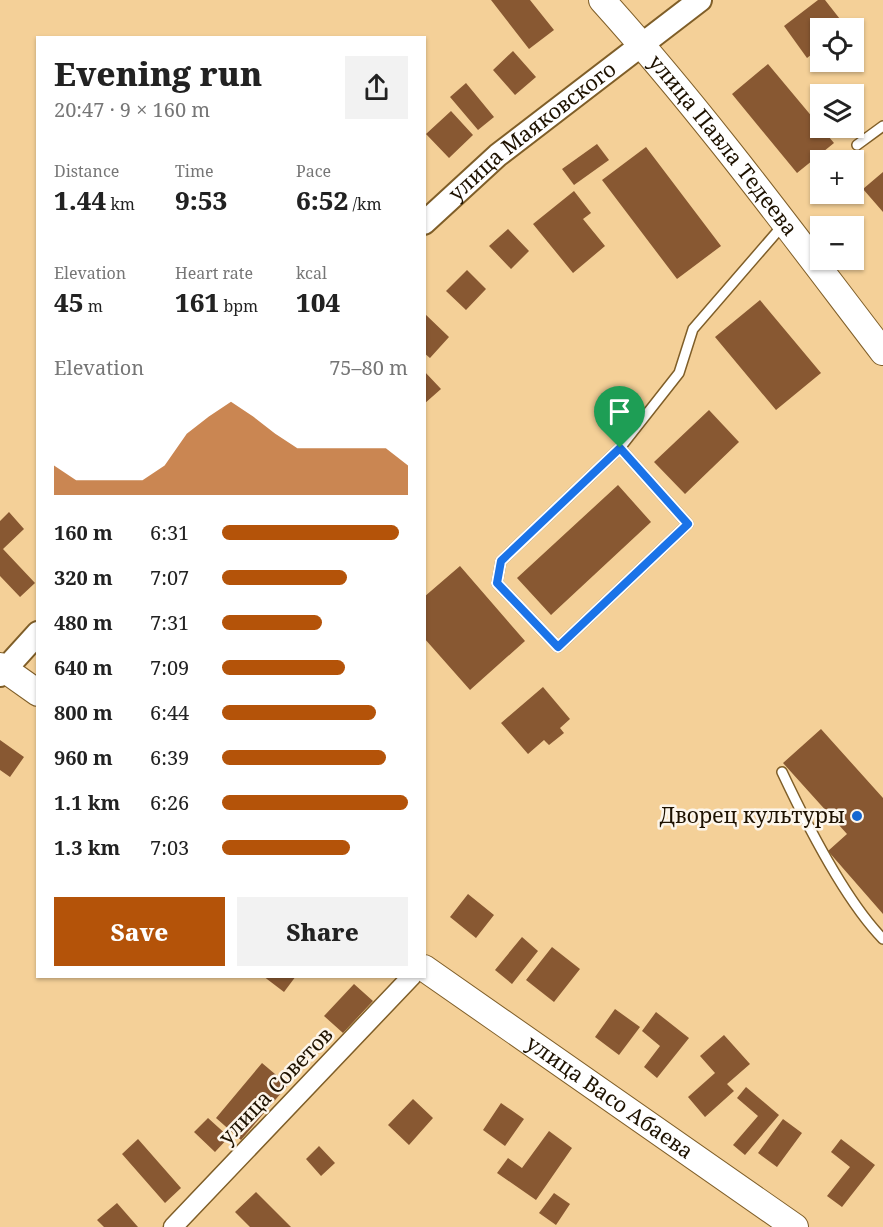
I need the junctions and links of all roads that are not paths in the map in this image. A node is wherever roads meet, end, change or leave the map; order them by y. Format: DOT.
graph roads {
  1 [pos="602,0"];
  2 [pos="700,0"];
  3 [pos="643,45"];
  4 [pos="883,126"];
  5 [pos="857,145"];
  6 [pos="426,221"];
  7 [pos="784,223"];
  8 [pos="883,352"];
  9 [pos="620,448"];
  10 [pos="36,635"];
  11 [pos="2,671"];
  12 [pos="36,692"];
  13 [pos="782,772"];
  14 [pos="883,939"];
  15 [pos="426,969"];
  16 [pos="410,978"];
  17 [pos="173,1227"];
  18 [pos="795,1227"];
  1 -- 3 [label="main road, улица Павла Тедеева"];
  2 -- 3 [label="street, улица Маяковского"];
  3 -- 6 [label="street, улица Маяковского"];
  3 -- 7 [label="main road, улица Павла Тедеева"];
  4 -- 5 [label="lane"];
  7 -- 8 [label="main road, улица Павла Тедеева"];
  7 -- 9 [label="lane"];
  9 -- 9 [label="lane"];
  10 -- 11 [label="street"];
  11 -- 12 [label="main road"];
  13 -- 14 [label="lane"];
  15 -- 18 [label="main road, улица Васо Абаева"];
  16 -- 17 [label="street, улица Советов"];
}
